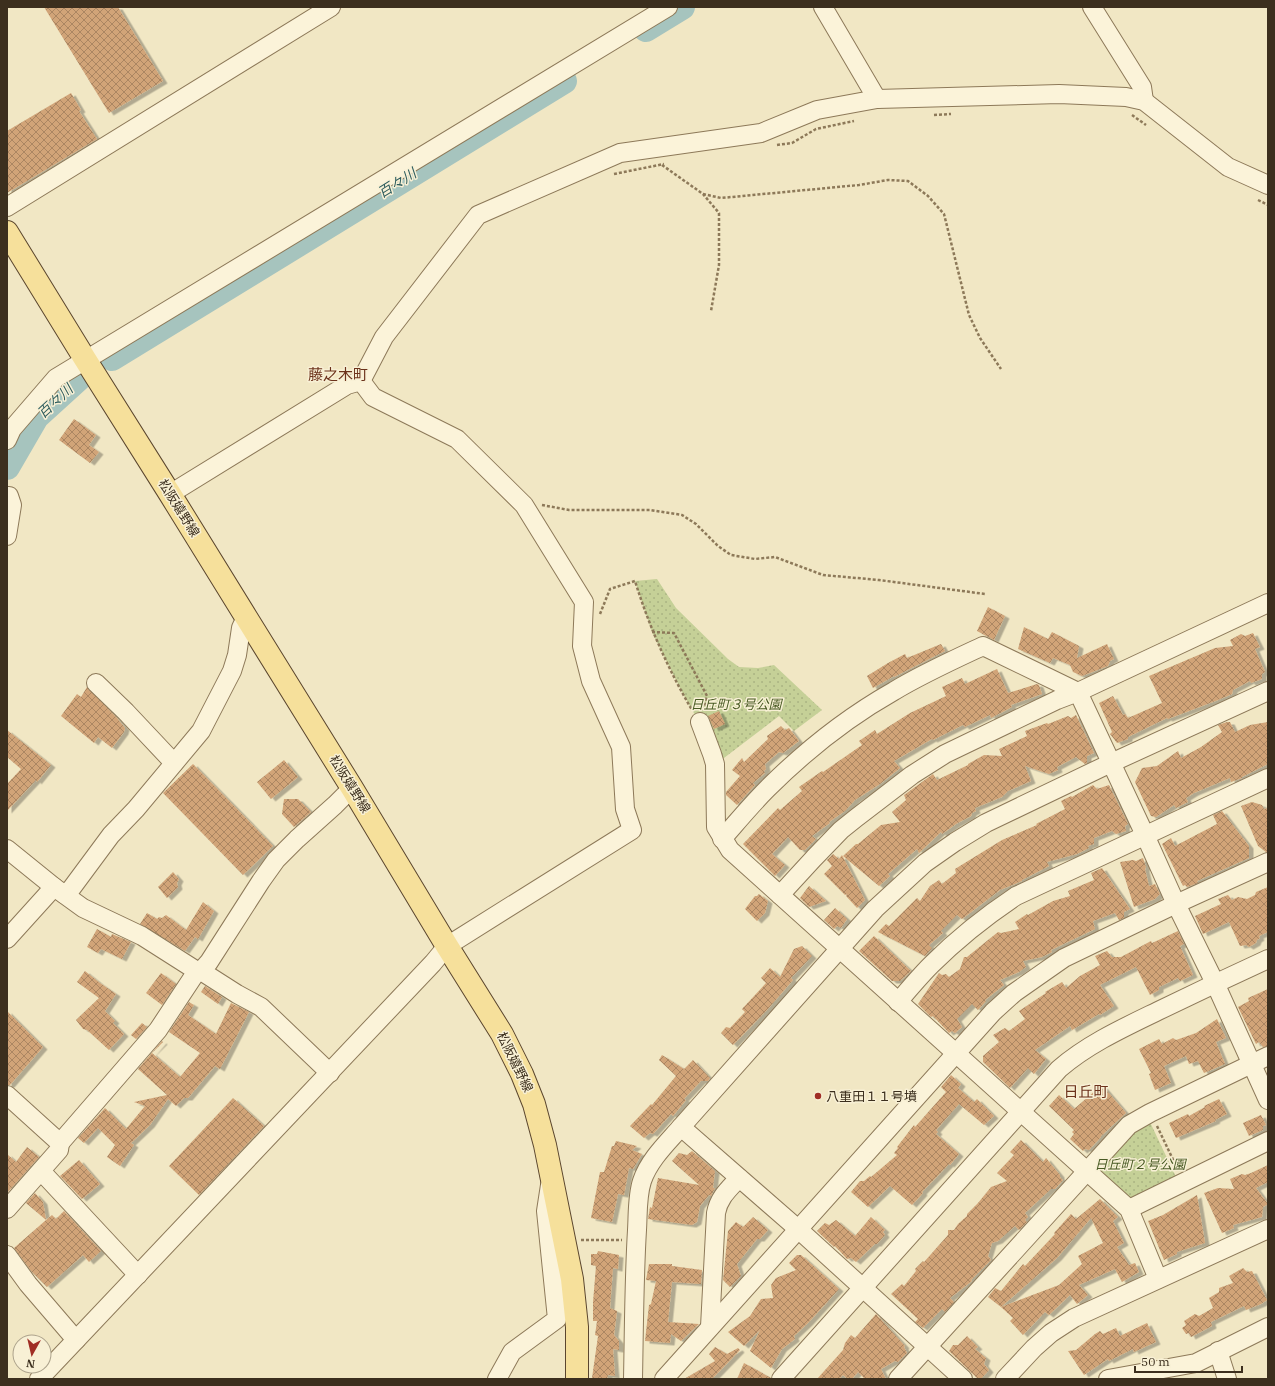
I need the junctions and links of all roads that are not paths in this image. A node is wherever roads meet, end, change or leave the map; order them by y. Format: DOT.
graph roads {
  1 [pos="330,7"];
  2 [pos="668,7"];
  3 [pos="823,7"];
  4 [pos="1092,7"];
  5 [pos="877,99"];
  6 [pos="1144,101"];
  7 [pos="1268,185"];
  8 [pos="7,208"];
  9 [pos="7,232"];
  10 [pos="85,359"];
  11 [pos="361,382"];
  12 [pos="7,440"];
  13 [pos="170,494"];
  14 [pos="7,496"];
  15 [pos="7,536"];
  16 [pos="1268,603"];
  17 [pos="246,617"];
  18 [pos="96,683"];
  19 [pos="1268,691"];
  20 [pos="1078,692"];
  21 [pos="700,722"];
  22 [pos="174,763"];
  23 [pos="1111,763"];
  24 [pos="1268,778"];
  25 [pos="352,788"];
  26 [pos="1145,835"];
  27 [pos="722,839"];
  28 [pos="7,848"];
  29 [pos="1268,862"];
  30 [pos="59,891"];
  31 [pos="780,896"];
  32 [pos="1176,904"];
  33 [pos="7,939"];
  34 [pos="447,946"];
  35 [pos="839,949"];
  36 [pos="1268,959"];
  37 [pos="199,971"];
  38 [pos="1215,983"];
  39 [pos="898,1002"];
  40 [pos="955,1053"];
  41 [pos="1268,1056"];
  42 [pos="1251,1064"];
  43 [pos="330,1073"];
  44 [pos="7,1095"];
  45 [pos="1268,1100"];
  46 [pos="1020,1111"];
  47 [pos="681,1127"];
  48 [pos="1268,1141"];
  49 [pos="60,1143"];
  50 [pos="41,1170"];
  51 [pos="1087,1172"];
  52 [pos="552,1173"];
  53 [pos="739,1178"];
  54 [pos="7,1209"];
  55 [pos="1129,1209"];
  56 [pos="798,1229"];
  57 [pos="1268,1229"];
  58 [pos="7,1255"];
  59 [pos="138,1275"];
  60 [pos="1158,1279"];
  61 [pos="863,1289"];
  62 [pos="710,1327"];
  63 [pos="1268,1327"];
  64 [pos="76,1340"];
  65 [pos="927,1347"];
  66 [pos="1218,1351"];
  67 [pos="39,1379"];
  68 [pos="497,1379"];
  69 [pos="577,1379"];
  70 [pos="632,1379"];
  71 [pos="664,1379"];
  72 [pos="781,1379"];
  73 [pos="898,1379"];
  74 [pos="963,1379"];
  75 [pos="1006,1379"];
  76 [pos="1108,1379"];
  77 [pos="1228,1379"];
  1 -- 8 [label="street"];
  2 -- 10 [label="street"];
  3 -- 5 [label="street"];
  4 -- 6 [label="street"];
  5 -- 6 [label="street"];
  5 -- 11 [label="street"];
  6 -- 7 [label="street"];
  9 -- 10 [label="main road, 松阪嬉野線"];
  10 -- 12 [label="street"];
  10 -- 13 [label="main road, 松阪嬉野線"];
  11 -- 13 [label="street"];
  11 -- 34 [label="street"];
  13 -- 17 [label="main road, 松阪嬉野線"];
  14 -- 15 [label="street"];
  16 -- 20 [label="street"];
  17 -- 22 [label="street"];
  17 -- 25 [label="main road, 松阪嬉野線"];
  18 -- 22 [label="street"];
  19 -- 23 [label="street"];
  20 -- 23 [label="street"];
  20 -- 27 [label="street"];
  20 -- 31 [label="street"];
  21 -- 27 [label="street"];
  22 -- 30 [label="street"];
  23 -- 26 [label="street"];
  23 -- 35 [label="street"];
  24 -- 26 [label="street"];
  25 -- 34 [label="main road, 松阪嬉野線"];
  25 -- 37 [label="street"];
  26 -- 32 [label="street"];
  26 -- 39 [label="street"];
  27 -- 31 [label="street"];
  28 -- 30 [label="street"];
  29 -- 32 [label="street"];
  30 -- 33 [label="street"];
  30 -- 37 [label="street"];
  31 -- 35 [label="street"];
  32 -- 38 [label="street"];
  32 -- 40 [label="street"];
  34 -- 43 [label="street"];
  34 -- 52 [label="main road, 松阪嬉野線"];
  35 -- 39 [label="street"];
  35 -- 47 [label="street"];
  36 -- 38 [label="street"];
  37 -- 43 [label="street"];
  37 -- 49 [label="street"];
  38 -- 42 [label="street"];
  38 -- 46 [label="street"];
  39 -- 40 [label="street"];
  40 -- 46 [label="street"];
  40 -- 56 [label="street"];
  41 -- 42 [label="street"];
  42 -- 45 [label="street"];
  42 -- 51 [label="street"];
  43 -- 59 [label="street"];
  44 -- 49 [label="street"];
  46 -- 51 [label="street"];
  46 -- 61 [label="street"];
  47 -- 53 [label="street"];
  47 -- 70 [label="street"];
  48 -- 55 [label="street"];
  49 -- 50 [label="street"];
  50 -- 54 [label="street"];
  50 -- 59 [label="street"];
  51 -- 55 [label="street"];
  51 -- 65 [label="street"];
  52 -- 68 [label="street"];
  52 -- 69 [label="main road, 松阪嬉野線"];
  53 -- 56 [label="street"];
  53 -- 62 [label="street"];
  55 -- 60 [label="street"];
  56 -- 61 [label="street"];
  56 -- 62 [label="street"];
  57 -- 60 [label="street"];
  58 -- 64 [label="street"];
  59 -- 64 [label="street"];
  60 -- 75 [label="street"];
  61 -- 65 [label="street"];
  61 -- 72 [label="street"];
  62 -- 71 [label="street"];
  63 -- 66 [label="street"];
  64 -- 67 [label="street"];
  65 -- 73 [label="street"];
  65 -- 74 [label="street"];
  66 -- 76 [label="street"];
  66 -- 77 [label="street"];
}
